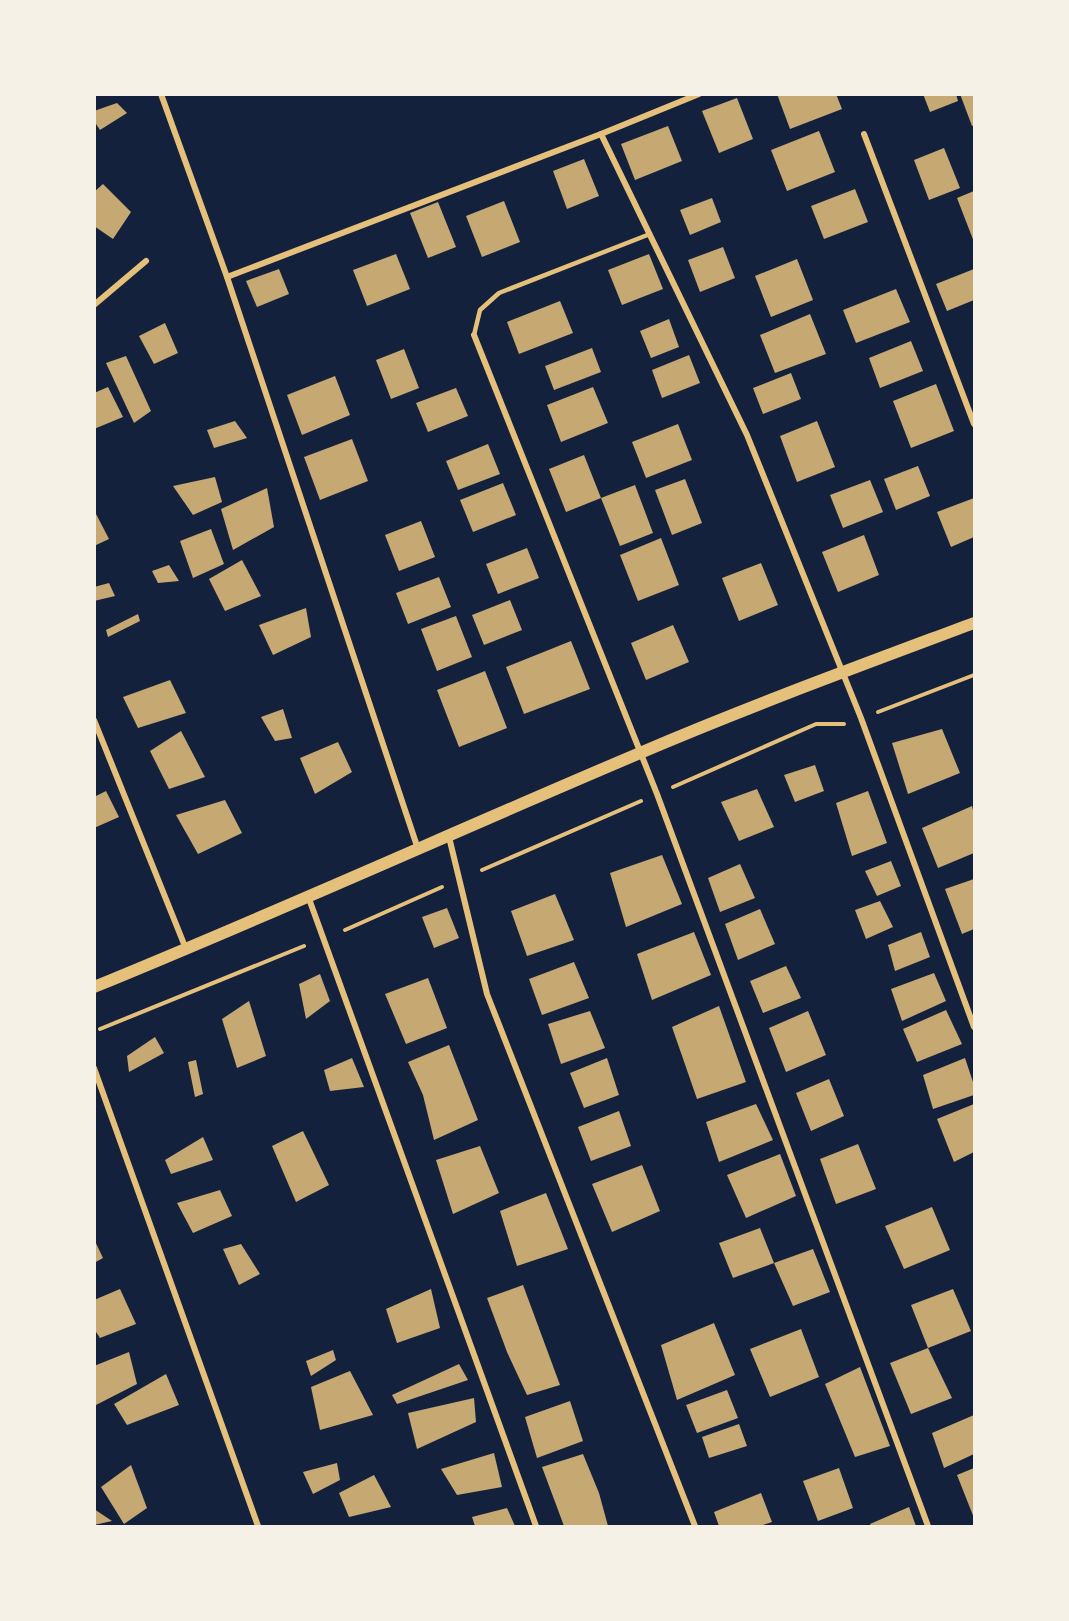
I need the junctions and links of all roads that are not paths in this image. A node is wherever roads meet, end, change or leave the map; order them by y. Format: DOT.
graph roads {
  1 [pos="161,94"];
  2 [pos="699,94"];
  3 [pos="601,134"];
  4 [pos="864,134"];
  5 [pos="650,234"];
  6 [pos="146,261"];
  7 [pos="227,277"];
  8 [pos="94,305"];
  9 [pos="474,336"];
  10 [pos="975,424"];
  11 [pos="975,622"];
  12 [pos="842,672"];
  13 [pos="94,720"];
  14 [pos="641,752"];
  15 [pos="449,837"];
  16 [pos="419,849"];
  17 [pos="308,896"];
  18 [pos="187,949"];
  19 [pos="94,987"];
  20 [pos="975,1027"];
  21 [pos="94,1068"];
  22 [pos="258,1527"];
  23 [pos="536,1527"];
  24 [pos="695,1527"];
  25 [pos="928,1527"];
  1 -- 7 [label="street"];
  2 -- 3 [label="street"];
  3 -- 5 [label="street"];
  3 -- 7 [label="street"];
  4 -- 10 [label="street"];
  5 -- 9 [label="lane"];
  5 -- 12 [label="street"];
  6 -- 8 [label="street"];
  7 -- 16 [label="street"];
  9 -- 14 [label="street"];
  11 -- 12 [label="main road"];
  12 -- 14 [label="main road"];
  12 -- 20 [label="street"];
  13 -- 18 [label="street"];
  14 -- 15 [label="main road"];
  14 -- 25 [label="street"];
  15 -- 16 [label="main road"];
  15 -- 24 [label="street"];
  16 -- 17 [label="main road"];
  17 -- 18 [label="main road"];
  17 -- 23 [label="street"];
  18 -- 19 [label="main road"];
  21 -- 22 [label="street"];
}
